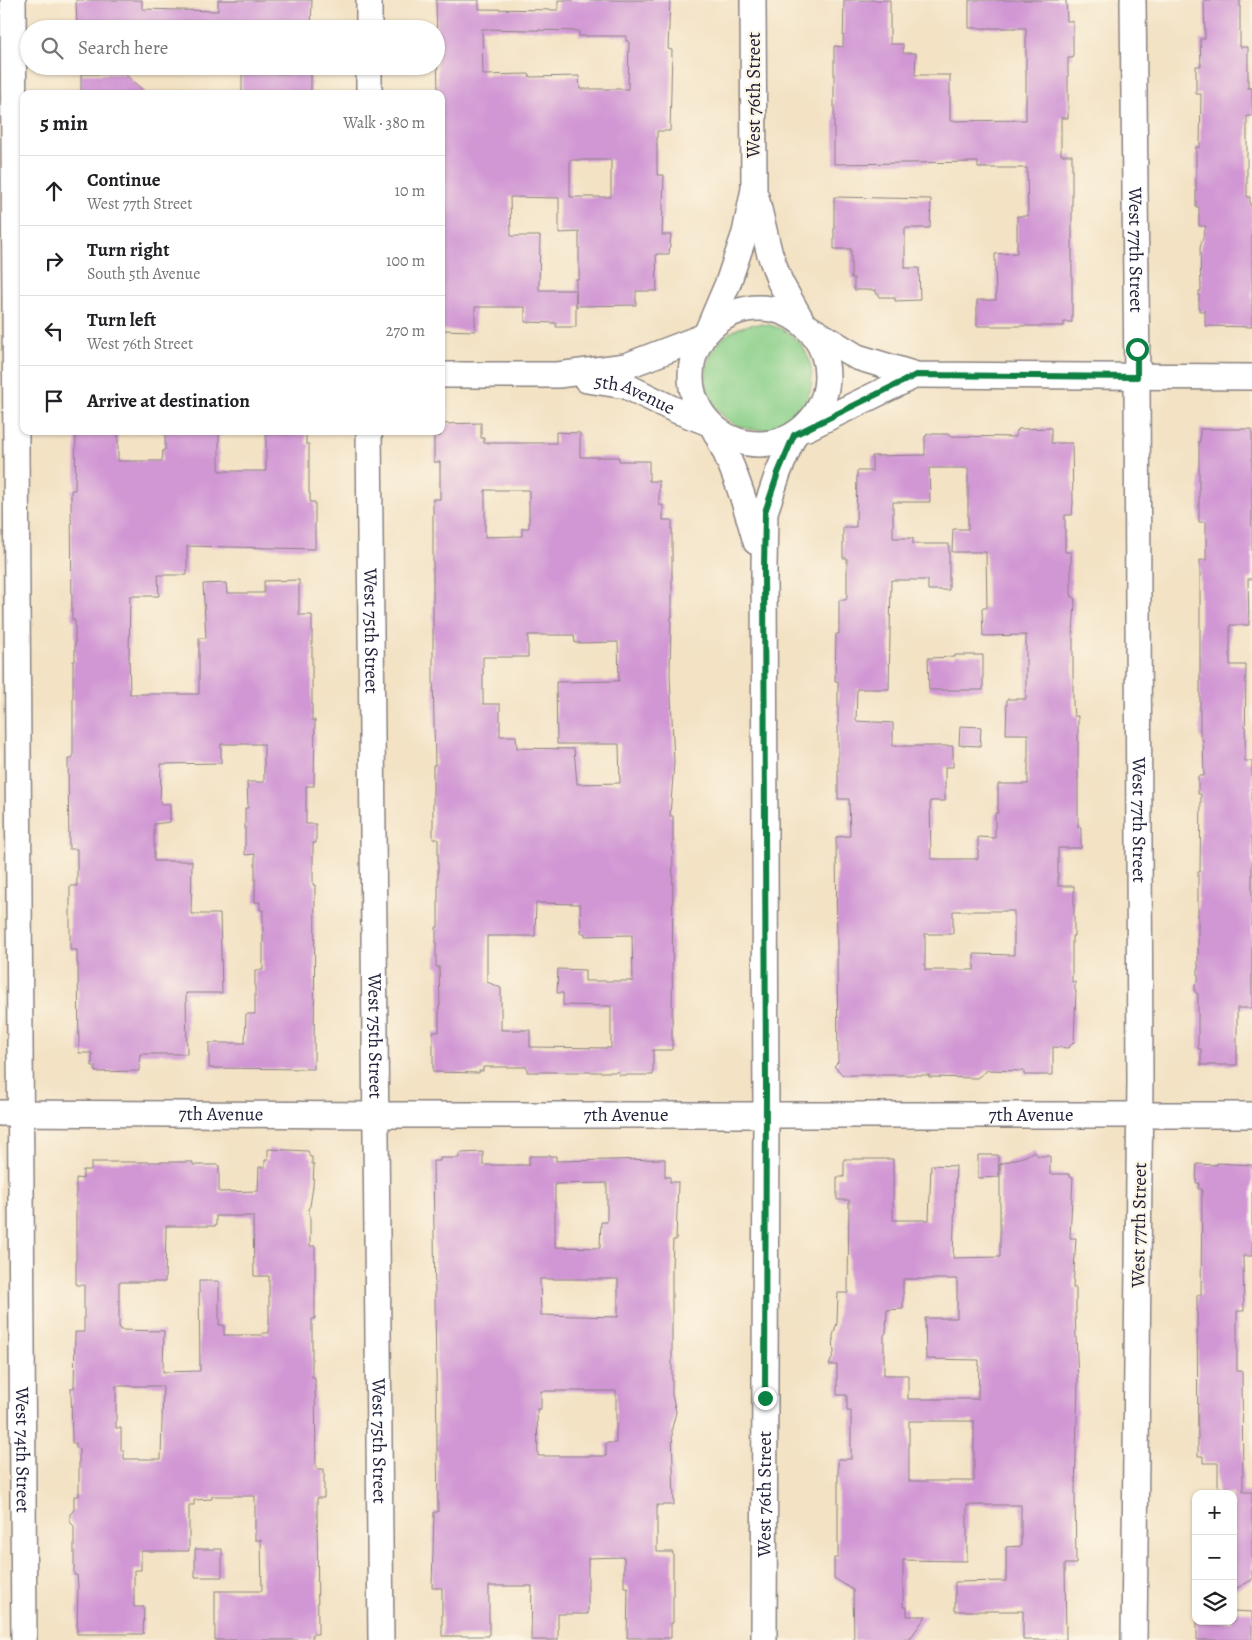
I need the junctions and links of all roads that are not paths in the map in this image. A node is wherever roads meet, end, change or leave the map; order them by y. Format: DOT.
graph roads {
  1 [pos="13,0"];
  2 [pos="370,0"];
  3 [pos="753,0"];
  4 [pos="1133,0"];
  5 [pos="369,20"];
  6 [pos="369,75"];
  7 [pos="369,90"];
  8 [pos="754,189"];
  9 [pos="805,324"];
  10 [pos="705,334"];
  11 [pos="13,375"];
  12 [pos="445,375"];
  13 [pos="558,375"];
  14 [pos="916,375"];
  15 [pos="1137,377"];
  16 [pos="1252,377"];
  17 [pos="711,425"];
  18 [pos="796,434"];
  19 [pos="369,435"];
  20 [pos="764,568"];
  21 [pos="10,1113"];
  22 [pos="1140,1114"];
  23 [pos="375,1115"];
  24 [pos="1252,1115"];
  25 [pos="766,1116"];
  26 [pos="24,1640"];
  27 [pos="381,1640"];
  28 [pos="764,1640"];
  29 [pos="1134,1640"];
  1 -- 11 [label="street, West 74th Street"];
  2 -- 5 [label="street"];
  3 -- 8 [label="street, West 76th Street"];
  4 -- 15 [label="street, West 77th Street"];
  6 -- 7 [label="street"];
  8 -- 9 [label="street, West 76th Street"];
  8 -- 10 [label="street, West 76th Street"];
  9 -- 10 [label="street"];
  9 -- 14 [label="street"];
  9 -- 18 [label="street"];
  10 -- 13 [label="street, 5th Avenue"];
  10 -- 17 [label="street"];
  11 -- 21 [label="street, West 74th Street"];
  12 -- 13 [label="street, 5th Avenue"];
  13 -- 17 [label="street, 5th Avenue"];
  14 -- 15 [label="street"];
  14 -- 18 [label="street"];
  15 -- 16 [label="street"];
  15 -- 22 [label="street, West 77th Street"];
  17 -- 18 [label="street"];
  17 -- 20 [label="street, West 76th Street"];
  18 -- 20 [label="street, West 76th Street"];
  19 -- 23 [label="street, West 75th Street"];
  20 -- 25 [label="street, West 76th Street"];
  21 -- 23 [label="street, 7th Avenue"];
  21 -- 26 [label="street, West 74th Street"];
  22 -- 24 [label="street, 7th Avenue"];
  22 -- 25 [label="street, 7th Avenue"];
  22 -- 29 [label="street, West 77th Street"];
  23 -- 25 [label="street, 7th Avenue"];
  23 -- 27 [label="street, West 75th Street"];
  25 -- 28 [label="street, West 76th Street"];
}
